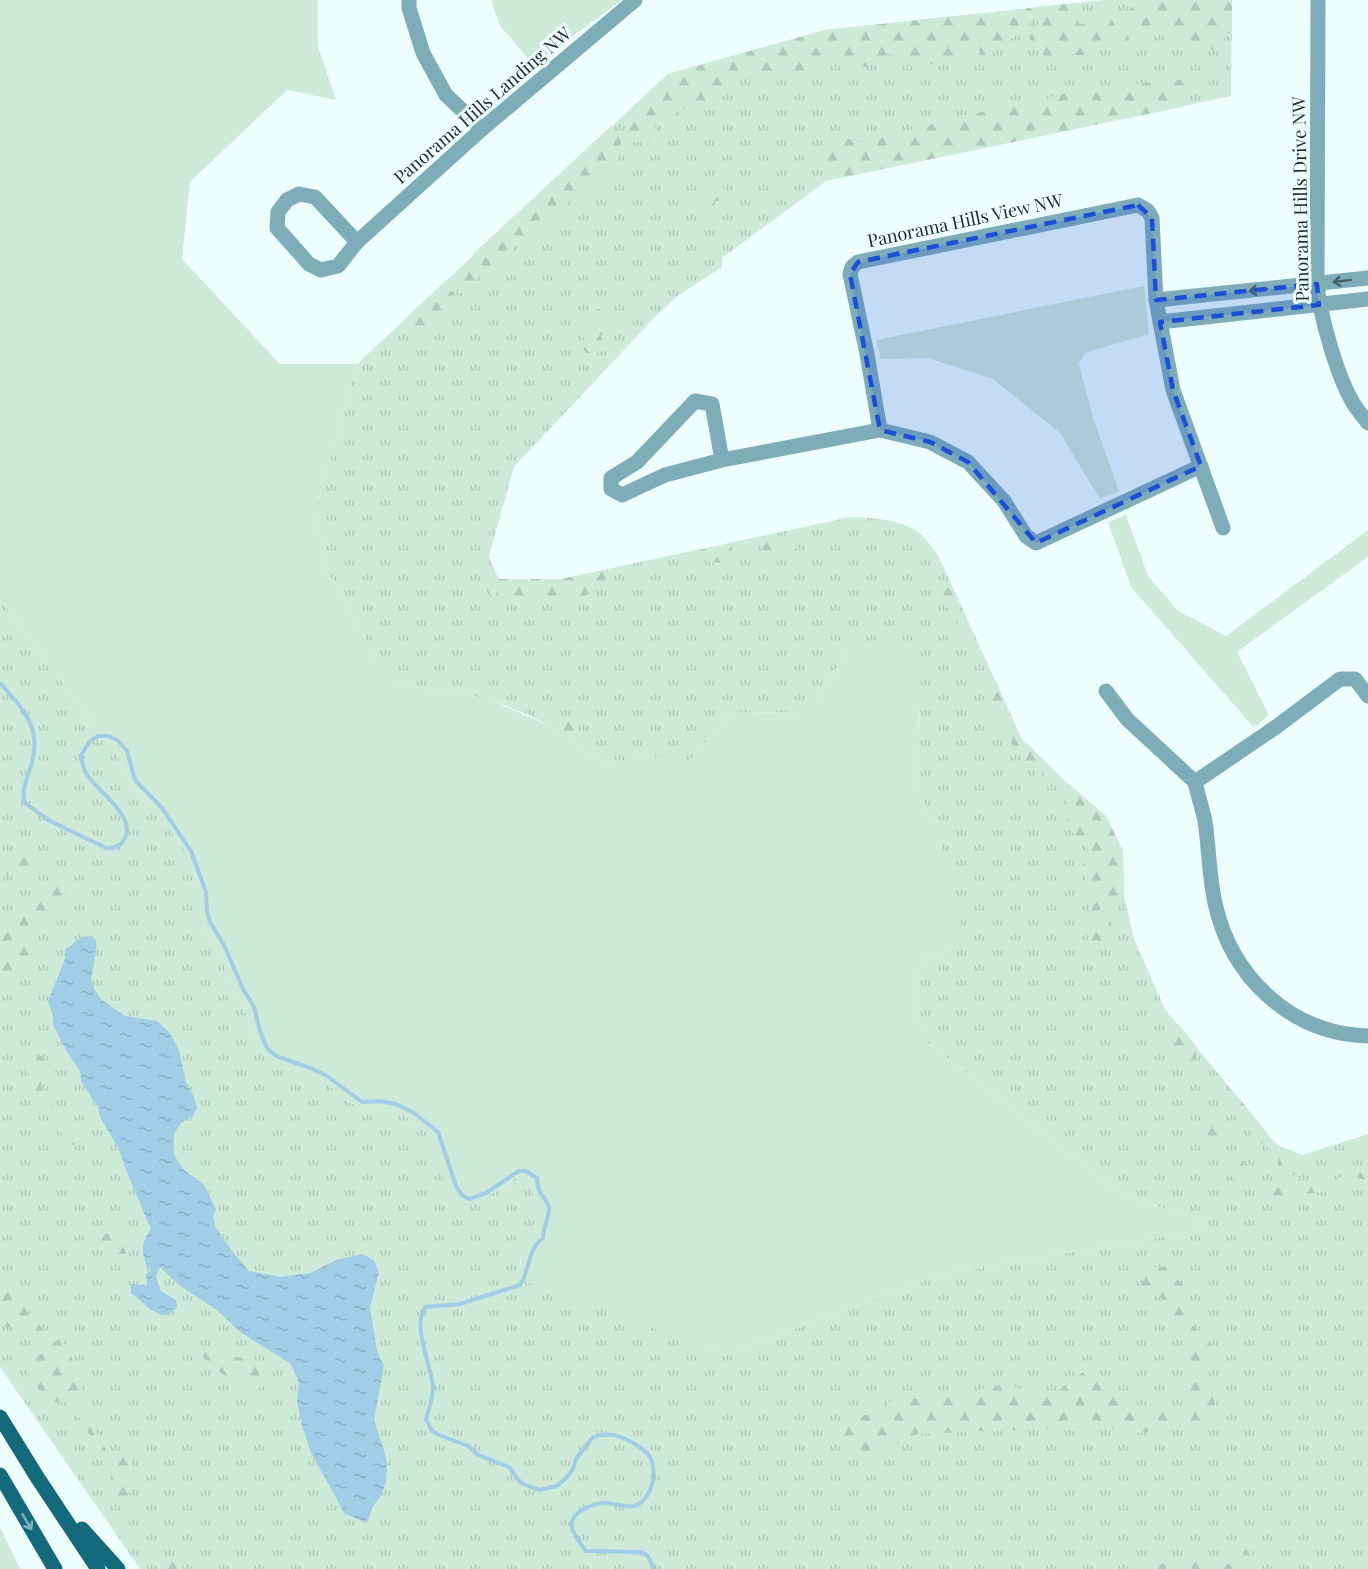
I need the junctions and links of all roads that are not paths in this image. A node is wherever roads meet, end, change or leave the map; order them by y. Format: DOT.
graph roads {
  1 [pos="409,0"];
  2 [pos="635,0"];
  3 [pos="1318,0"];
  4 [pos="482,129"];
  5 [pos="357,242"];
  6 [pos="1368,278"];
  7 [pos="1317,284"];
  8 [pos="1368,299"];
  9 [pos="1156,300"];
  10 [pos="1319,305"];
  11 [pos="1160,322"];
  12 [pos="1368,423"];
  13 [pos="880,430"];
  14 [pos="722,460"];
  15 [pos="1201,466"];
  16 [pos="1223,528"];
  17 [pos="1106,691"];
  18 [pos="1368,696"];
  19 [pos="1195,782"];
  20 [pos="1368,1036"];
  21 [pos="0,1417"];
  22 [pos="0,1475"];
  23 [pos="50,1494"];
  24 [pos="50,1565"];
  25 [pos="99,1569"];
  26 [pos="117,1569"];
  1 -- 4 [label="street"];
  2 -- 4 [label="street, Panorama Hills Landing NW"];
  3 -- 7 [label="street, Panorama Hills Drive NW"];
  4 -- 5 [label="street, Panorama Hills Landing NW"];
  5 -- 5 [label="street, Panorama Hills Landing NW"];
  6 -- 7 [label="street, one-way"];
  7 -- 9 [label="street, one-way"];
  7 -- 10 [label="street, Panorama Hills Drive NW"];
  8 -- 10 [label="street"];
  9 -- 11 [label="street, Panorama Hills View NW"];
  9 -- 13 [label="street, Panorama Hills View NW"];
  10 -- 11 [label="street"];
  10 -- 12 [label="street, Panorama Hills Drive NW"];
  11 -- 15 [label="street, Panorama Hills View NW"];
  13 -- 14 [label="street"];
  13 -- 15 [label="street"];
  14 -- 14 [label="street"];
  15 -- 16 [label="street, Panorama Hills View NW"];
  17 -- 19 [label="street"];
  18 -- 19 [label="street"];
  19 -- 20 [label="street"];
  21 -- 23 [label="main road"];
  22 -- 24 [label="main road, one-way"];
  23 -- 25 [label="main road"];
  23 -- 26 [label="main road"];
}
